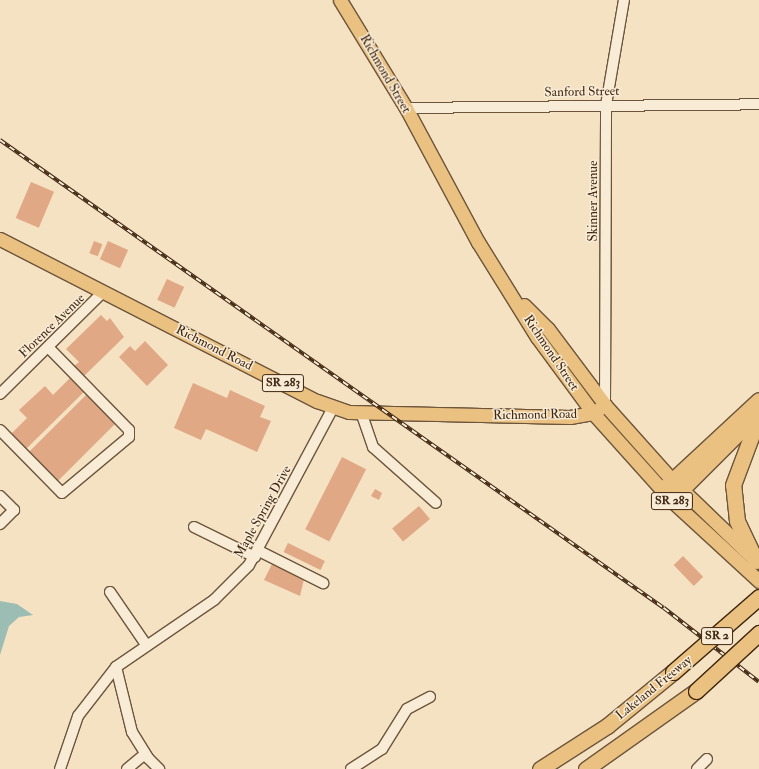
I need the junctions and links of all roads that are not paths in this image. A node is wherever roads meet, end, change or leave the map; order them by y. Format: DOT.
graph roads {
  1 [pos="340,0"];
  2 [pos="624,0"];
  3 [pos="759,104"];
  4 [pos="606,105"];
  5 [pos="406,108"];
  6 [pos="0,239"];
  7 [pos="103,292"];
  8 [pos="513,294"];
  9 [pos="49,348"];
  10 [pos="0,394"];
  11 [pos="759,400"];
  12 [pos="605,404"];
  13 [pos="333,408"];
  14 [pos="593,412"];
  15 [pos="759,412"];
  16 [pos="362,415"];
  17 [pos="759,416"];
  18 [pos="0,430"];
  19 [pos="672,490"];
  20 [pos="0,496"];
  21 [pos="436,503"];
  22 [pos="0,524"];
  23 [pos="194,527"];
  24 [pos="257,554"];
  25 [pos="758,563"];
  26 [pos="759,582"];
  27 [pos="324,583"];
  28 [pos="110,592"];
  29 [pos="759,597"];
  30 [pos="759,633"];
  31 [pos="147,646"];
  32 [pos="116,667"];
  33 [pos="430,697"];
  34 [pos="145,754"];
  35 [pos="707,760"];
  36 [pos="60,769"];
  37 [pos="127,769"];
  38 [pos="159,769"];
  39 [pos="351,769"];
  40 [pos="540,769"];
  41 [pos="586,769"];
  42 [pos="697,769"];
  1 -- 5 [label="main road, Richmond Street"];
  2 -- 4 [label="street, Skinner Avenue"];
  3 -- 4 [label="street, Sanford Street"];
  4 -- 5 [label="street, Sanford Street"];
  4 -- 12 [label="street, Skinner Avenue"];
  5 -- 8 [label="main road, Richmond Street"];
  6 -- 7 [label="main road, Richmond Road / SR 283"];
  7 -- 9 [label="street, Florence Avenue"];
  7 -- 13 [label="main road, Richmond Road / SR 283"];
  8 -- 12 [label="main road, Richmond Street"];
  8 -- 14 [label="main road, Richmond Street"];
  9 -- 10 [label="street, Florence Avenue"];
  9 -- 18 [label="street"];
  11 -- 19 [label="highway"];
  12 -- 14 [label="main road, Richmond Road / SR 283"];
  12 -- 19 [label="main road, Richmond Street / SR 283"];
  13 -- 16 [label="main road, Richmond Road / SR 283"];
  13 -- 24 [label="street, Maple Spring Drive"];
  14 -- 16 [label="main road, Richmond Road / SR 283"];
  14 -- 19 [label="main road, Richmond Street / SR 283"];
  15 -- 19 [label="highway"];
  16 -- 21 [label="street"];
  17 -- 25 [label="highway"];
  19 -- 25 [label="main road, Richmond Street / SR 283"];
  19 -- 26 [label="main road, Richmond Street / SR 283"];
  20 -- 22 [label="street"];
  23 -- 24 [label="street"];
  24 -- 27 [label="street"];
  24 -- 31 [label="street, Maple Spring Drive"];
  28 -- 31 [label="street"];
  29 -- 40 [label="highway, Lakeland Freeway / SR 2, bridge"];
  30 -- 41 [label="highway, Lakeland Freeway / SR 2, bridge"];
  31 -- 32 [label="street, Maple Spring Drive"];
  32 -- 34 [label="street"];
  32 -- 36 [label="street, Maple Spring Drive"];
  33 -- 39 [label="street"];
  34 -- 37 [label="street"];
  34 -- 38 [label="street"];
  35 -- 42 [label="street"];
}
